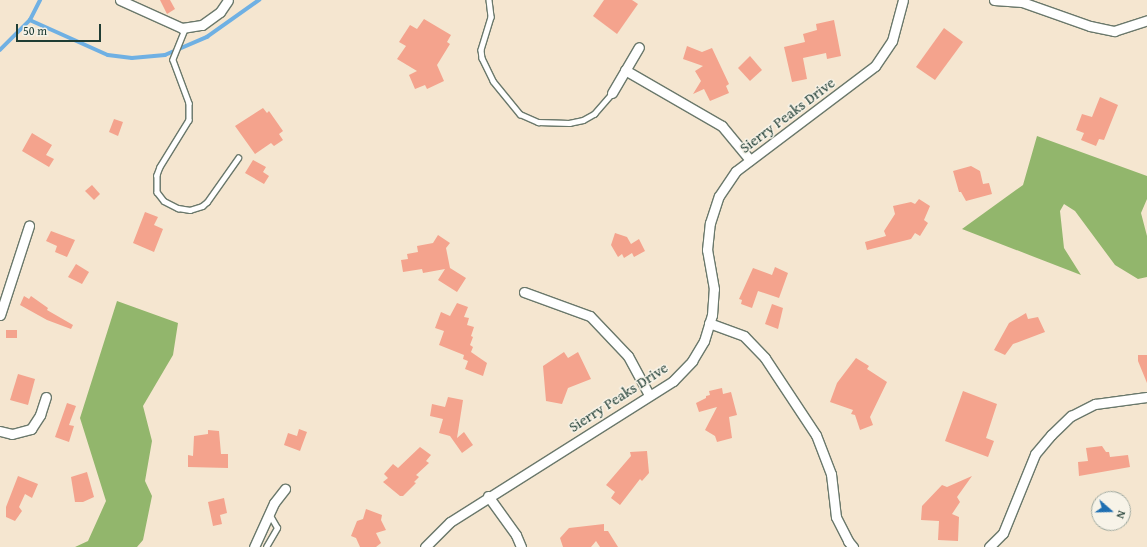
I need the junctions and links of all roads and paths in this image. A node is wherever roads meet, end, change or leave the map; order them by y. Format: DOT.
graph roads {
  1 [pos="120,0"];
  2 [pos="228,0"];
  3 [pos="489,0"];
  4 [pos="903,0"];
  5 [pos="994,0"];
  6 [pos="1147,20"];
  7 [pos="186,27"];
  8 [pos="639,48"];
  9 [pos="625,70"];
  10 [pos="612,93"];
  11 [pos="238,158"];
  12 [pos="750,160"];
  13 [pos="29,226"];
  14 [pos="524,292"];
  15 [pos="0,315"];
  16 [pos="709,323"];
  17 [pos="649,395"];
  18 [pos="1147,396"];
  19 [pos="46,397"];
  20 [pos="0,431"];
  21 [pos="285,489"];
  22 [pos="488,496"];
  23 [pos="268,514"];
  24 [pos="254,547"];
  25 [pos="266,547"];
  26 [pos="425,547"];
  27 [pos="520,547"];
  28 [pos="854,547"];
  29 [pos="989,547"];
  1 -- 7 [label="street"];
  2 -- 7 [label="street"];
  3 -- 10 [label="lane"];
  4 -- 12 [label="street, Sierry Peaks Drive"];
  5 -- 6 [label="street"];
  7 -- 11 [label="lane"];
  8 -- 9 [label="street"];
  9 -- 10 [label="street"];
  9 -- 12 [label="street"];
  12 -- 16 [label="street, Sierry Peaks Drive"];
  13 -- 15 [label="street"];
  14 -- 17 [label="street"];
  16 -- 17 [label="street, Sierry Peaks Drive"];
  16 -- 28 [label="street"];
  17 -- 22 [label="street, Sierry Peaks Drive"];
  18 -- 29 [label="street"];
  19 -- 20 [label="street"];
  21 -- 23 [label="street"];
  22 -- 26 [label="street, Sierry Peaks Drive"];
  22 -- 27 [label="street"];
  23 -- 24 [label="street"];
  23 -- 25 [label="lane"];
}
